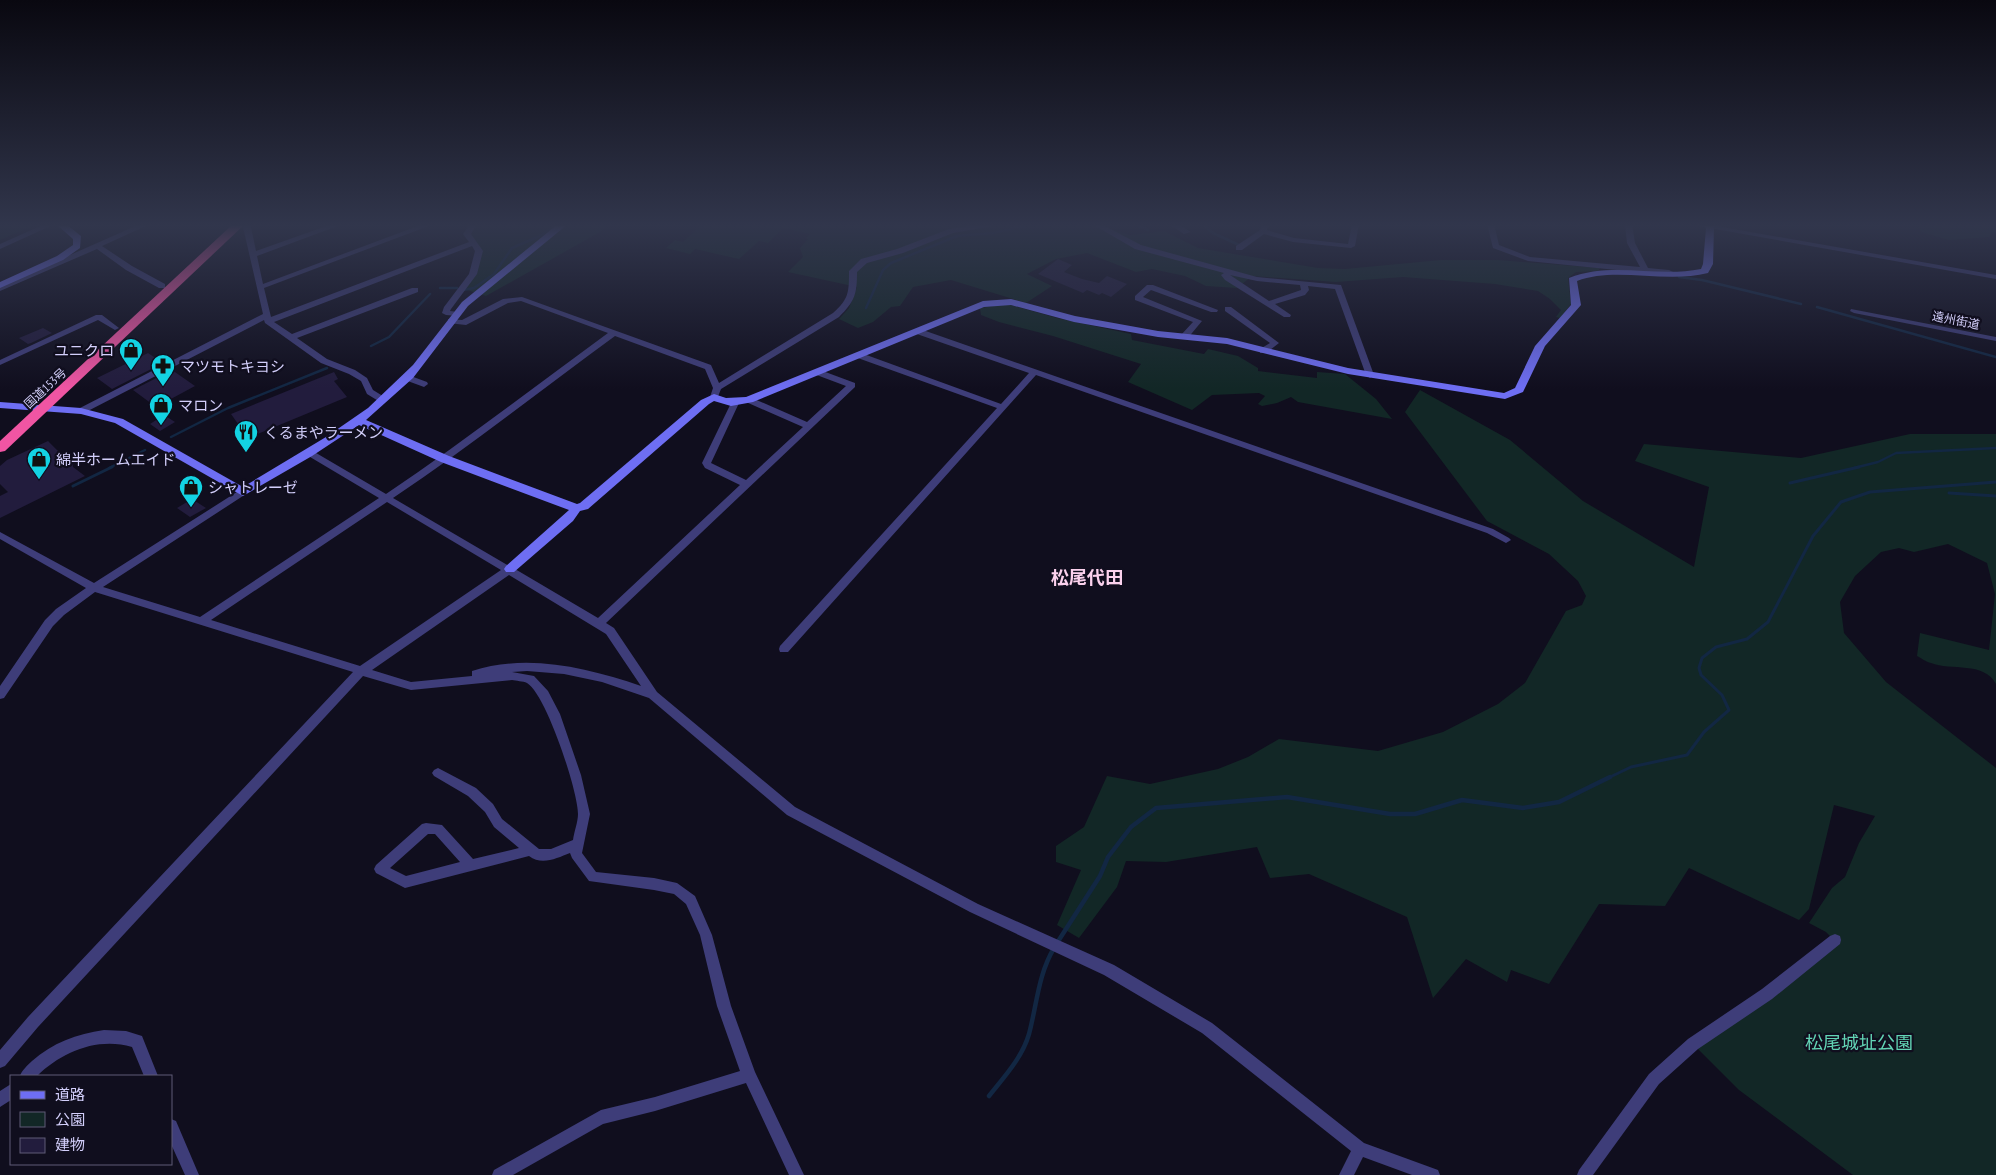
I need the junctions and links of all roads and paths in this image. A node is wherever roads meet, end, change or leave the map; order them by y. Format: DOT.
graph roads {
  1 [pos="14,279"];
  2 [pos="23,279"];
  3 [pos="149,279"];
  4 [pos="170,279"];
  5 [pos="181,279"];
  6 [pos="259,279"];
  7 [pos="283,279"];
  8 [pos="375,279"];
  9 [pos="469,279"];
  10 [pos="499,279"];
  11 [pos="854,279"];
  12 [pos="1229,279"];
  13 [pos="1257,279"];
  14 [pos="1574,279"];
  15 [pos="1303,284"];
  16 [pos="0,285"];
  17 [pos="162,286"];
  18 [pos="261,287"];
  19 [pos="0,289"];
  20 [pos="415,290"];
  21 [pos="1270,303"];
  22 [pos="1228,309"];
  23 [pos="1214,310"];
  24 [pos="1854,311"];
  25 [pos="1287,315"];
  26 [pos="453,317"];
  27 [pos="267,318"];
  28 [pos="115,328"];
  29 [pos="917,331"];
  30 [pos="613,333"];
  31 [pos="1184,336"];
  32 [pos="290,338"];
  33 [pos="1996,339"];
  34 [pos="1263,351"];
  35 [pos="858,355"];
  36 [pos="0,363"];
  37 [pos="1034,371"];
  38 [pos="817,372"];
  39 [pos="1370,375"];
  40 [pos="408,378"];
  41 [pos="424,384"];
  42 [pos="716,392"];
  43 [pos="382,400"];
  44 [pos="749,400"];
  45 [pos="735,403"];
  46 [pos="0,405"];
  47 [pos="1002,407"];
  48 [pos="29,408"];
  49 [pos="43,408"];
  50 [pos="81,411"];
  51 [pos="357,420"];
  52 [pos="809,426"];
  53 [pos="0,434"];
  54 [pos="0,448"];
  55 [pos="308,452"];
  56 [pos="445,459"];
  57 [pos="747,484"];
  58 [pos="243,492"];
  59 [pos="388,499"];
  60 [pos="576,508"];
  61 [pos="0,535"];
  62 [pos="1506,540"];
  63 [pos="510,569"];
  64 [pos="94,588"];
  65 [pos="200,622"];
  66 [pos="599,623"];
  67 [pos="784,649"];
  68 [pos="360,672"];
  69 [pos="444,682"];
  70 [pos="0,695"];
  71 [pos="653,695"];
  72 [pos="438,773"];
  73 [pos="577,844"];
  74 [pos="531,850"];
  75 [pos="470,865"];
  76 [pos="1835,940"];
  77 [pos="0,1061"];
  78 [pos="28,1075"];
  79 [pos="151,1075"];
  80 [pos="749,1075"];
  81 [pos="10,1092"];
  82 [pos="0,1100"];
  83 [pos="172,1128"];
  84 [pos="1360,1149"];
  85 [pos="192,1175"];
  86 [pos="500,1175"];
  87 [pos="797,1175"];
  88 [pos="1346,1175"];
  89 [pos="1433,1175"];
  90 [pos="1584,1175"];
  1 -- 16 [label="street"];
  2 -- 19 [label="street"];
  3 -- 17 [label="street"];
  4 -- 17 [label="highway, 国道153号"];
  5 -- 49 [label="highway, 国道153号"];
  6 -- 18 [label="street"];
  7 -- 18 [label="street"];
  8 -- 27 [label="street"];
  9 -- 26 [label="street"];
  10 -- 26 [label="street"];
  11 -- 42 [label="street"];
  12 -- 21 [label="street"];
  13 -- 15 [label="street"];
  14 -- 39 [label="street"];
  15 -- 21 [label="street"];
  15 -- 39 [label="street"];
  17 -- 28 [label="highway, 国道153号"];
  18 -- 27 [label="street"];
  20 -- 32 [label="street"];
  21 -- 25 [label="street"];
  22 -- 34 [label="street"];
  23 -- 31 [label="street"];
  24 -- 33 [label="street, 遠州街道"];
  26 -- 30 [label="street"];
  26 -- 40 [label="street"];
  27 -- 32 [label="street"];
  27 -- 50 [label="street"];
  28 -- 36 [label="street"];
  28 -- 48 [label="highway, 国道153号"];
  29 -- 31 [label="street"];
  29 -- 35 [label="street"];
  29 -- 37 [label="street"];
  30 -- 42 [label="street"];
  30 -- 56 [label="street"];
  31 -- 34 [label="street"];
  32 -- 43 [label="street"];
  34 -- 39 [label="street"];
  35 -- 38 [label="street"];
  35 -- 47 [label="street"];
  37 -- 47 [label="street"];
  37 -- 62 [label="street"];
  38 -- 44 [label="street"];
  38 -- 52 [label="street"];
  40 -- 41 [label="street"];
  40 -- 43 [label="street"];
  42 -- 45 [label="street"];
  42 -- 60 [label="street"];
  43 -- 51 [label="street"];
  44 -- 45 [label="street"];
  44 -- 52 [label="street"];
  45 -- 57 [label="street"];
  46 -- 48 [label="street"];
  47 -- 67 [label="street"];
  48 -- 49 [label="street"];
  48 -- 53 [label="highway, 国道153号"];
  49 -- 50 [label="street"];
  49 -- 54 [label="highway, 国道153号"];
  50 -- 58 [label="street"];
  51 -- 55 [label="street"];
  51 -- 56 [label="street"];
  52 -- 57 [label="street"];
  55 -- 58 [label="street"];
  55 -- 59 [label="street"];
  56 -- 59 [label="street"];
  56 -- 60 [label="street"];
  57 -- 66 [label="street"];
  58 -- 64 [label="street"];
  59 -- 63 [label="street"];
  59 -- 65 [label="street"];
  60 -- 63 [label="street"];
  61 -- 64 [label="street"];
  63 -- 66 [label="street"];
  63 -- 68 [label="street"];
  64 -- 65 [label="street"];
  64 -- 70 [label="street"];
  65 -- 68 [label="street"];
  66 -- 71 [label="street"];
  68 -- 69 [label="street"];
  68 -- 77 [label="street"];
  69 -- 71 [label="street"];
  69 -- 73 [label="street"];
  71 -- 84 [label="street"];
  72 -- 74 [label="street"];
  73 -- 74 [label="street"];
  73 -- 80 [label="street"];
  74 -- 75 [label="street"];
  75 -- 75 [label="street"];
  76 -- 90 [label="street"];
  78 -- 79 [label="street"];
  80 -- 86 [label="street"];
  80 -- 87 [label="street"];
  81 -- 82 [label="street"];
  83 -- 85 [label="street"];
  84 -- 88 [label="street"];
  84 -- 89 [label="street"];
}
